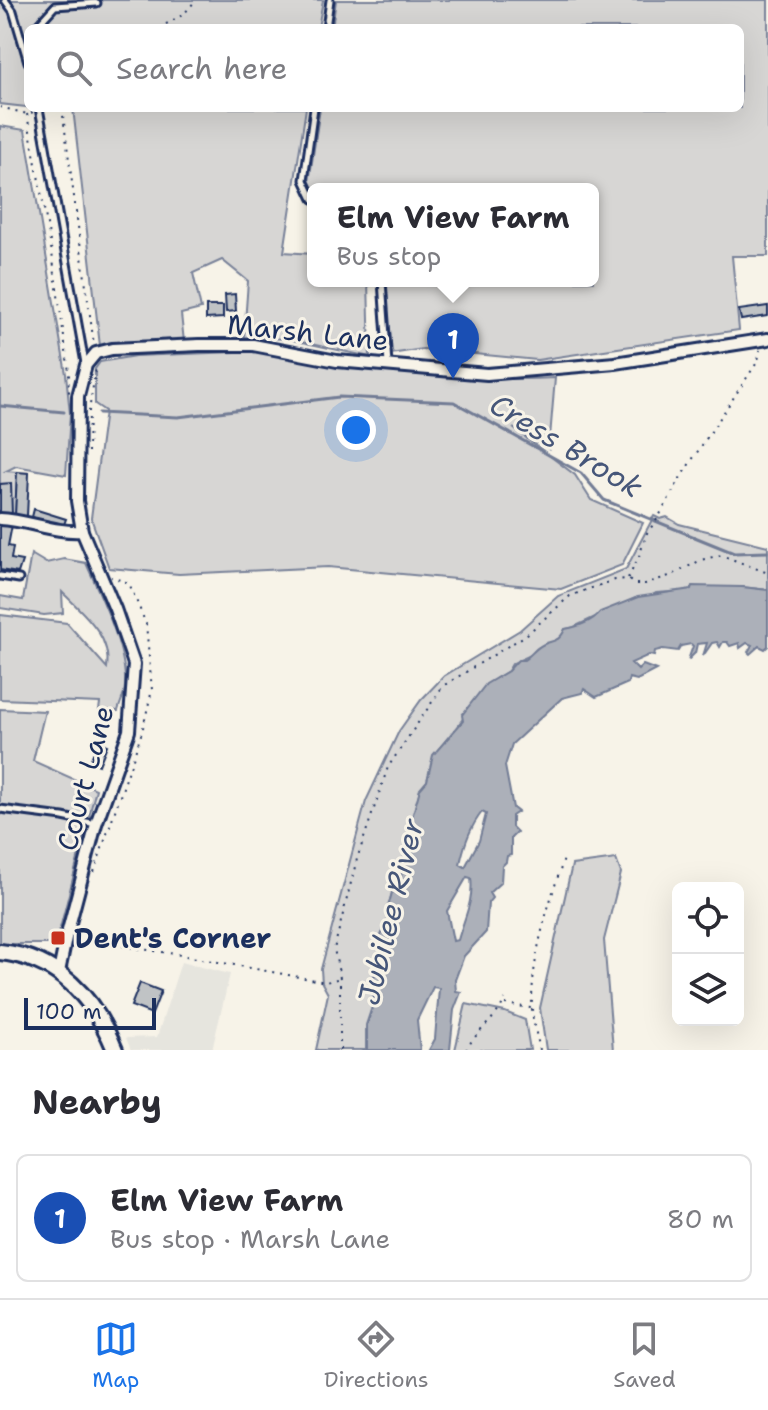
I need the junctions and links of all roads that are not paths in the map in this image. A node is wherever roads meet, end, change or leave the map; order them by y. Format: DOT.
graph roads {
  1 [pos="7,0"];
  2 [pos="330,0"];
  3 [pos="97,3"];
  4 [pos="38,24"];
  5 [pos="327,24"];
  6 [pos="23,45"];
  7 [pos="24,48"];
  8 [pos="40,112"];
  9 [pos="313,112"];
  10 [pos="307,186"];
  11 [pos="382,287"];
  12 [pos="765,339"];
  13 [pos="86,365"];
  14 [pos="388,365"];
  15 [pos="0,519"];
  16 [pos="82,531"];
  17 [pos="0,576"];
  18 [pos="19,579"];
  19 [pos="0,809"];
  20 [pos="96,824"];
  21 [pos="0,952"];
  22 [pos="59,972"];
  23 [pos="115,1050"];
  1 -- 6 [label="lane"];
  2 -- 5 [label="lane"];
  3 -- 4 [label="lane"];
  6 -- 7 [label="lane"];
  8 -- 13 [label="lane"];
  9 -- 10 [label="lane"];
  11 -- 14 [label="lane"];
  12 -- 14 [label="street, Marsh Lane"];
  13 -- 14 [label="street, Marsh Lane"];
  13 -- 16 [label="street, Court Lane"];
  15 -- 16 [label="street"];
  16 -- 20 [label="street, Court Lane"];
  17 -- 18 [label="lane"];
  19 -- 20 [label="lane"];
  20 -- 22 [label="street, Court Lane"];
  21 -- 22 [label="main road"];
  22 -- 23 [label="main road"];
}
